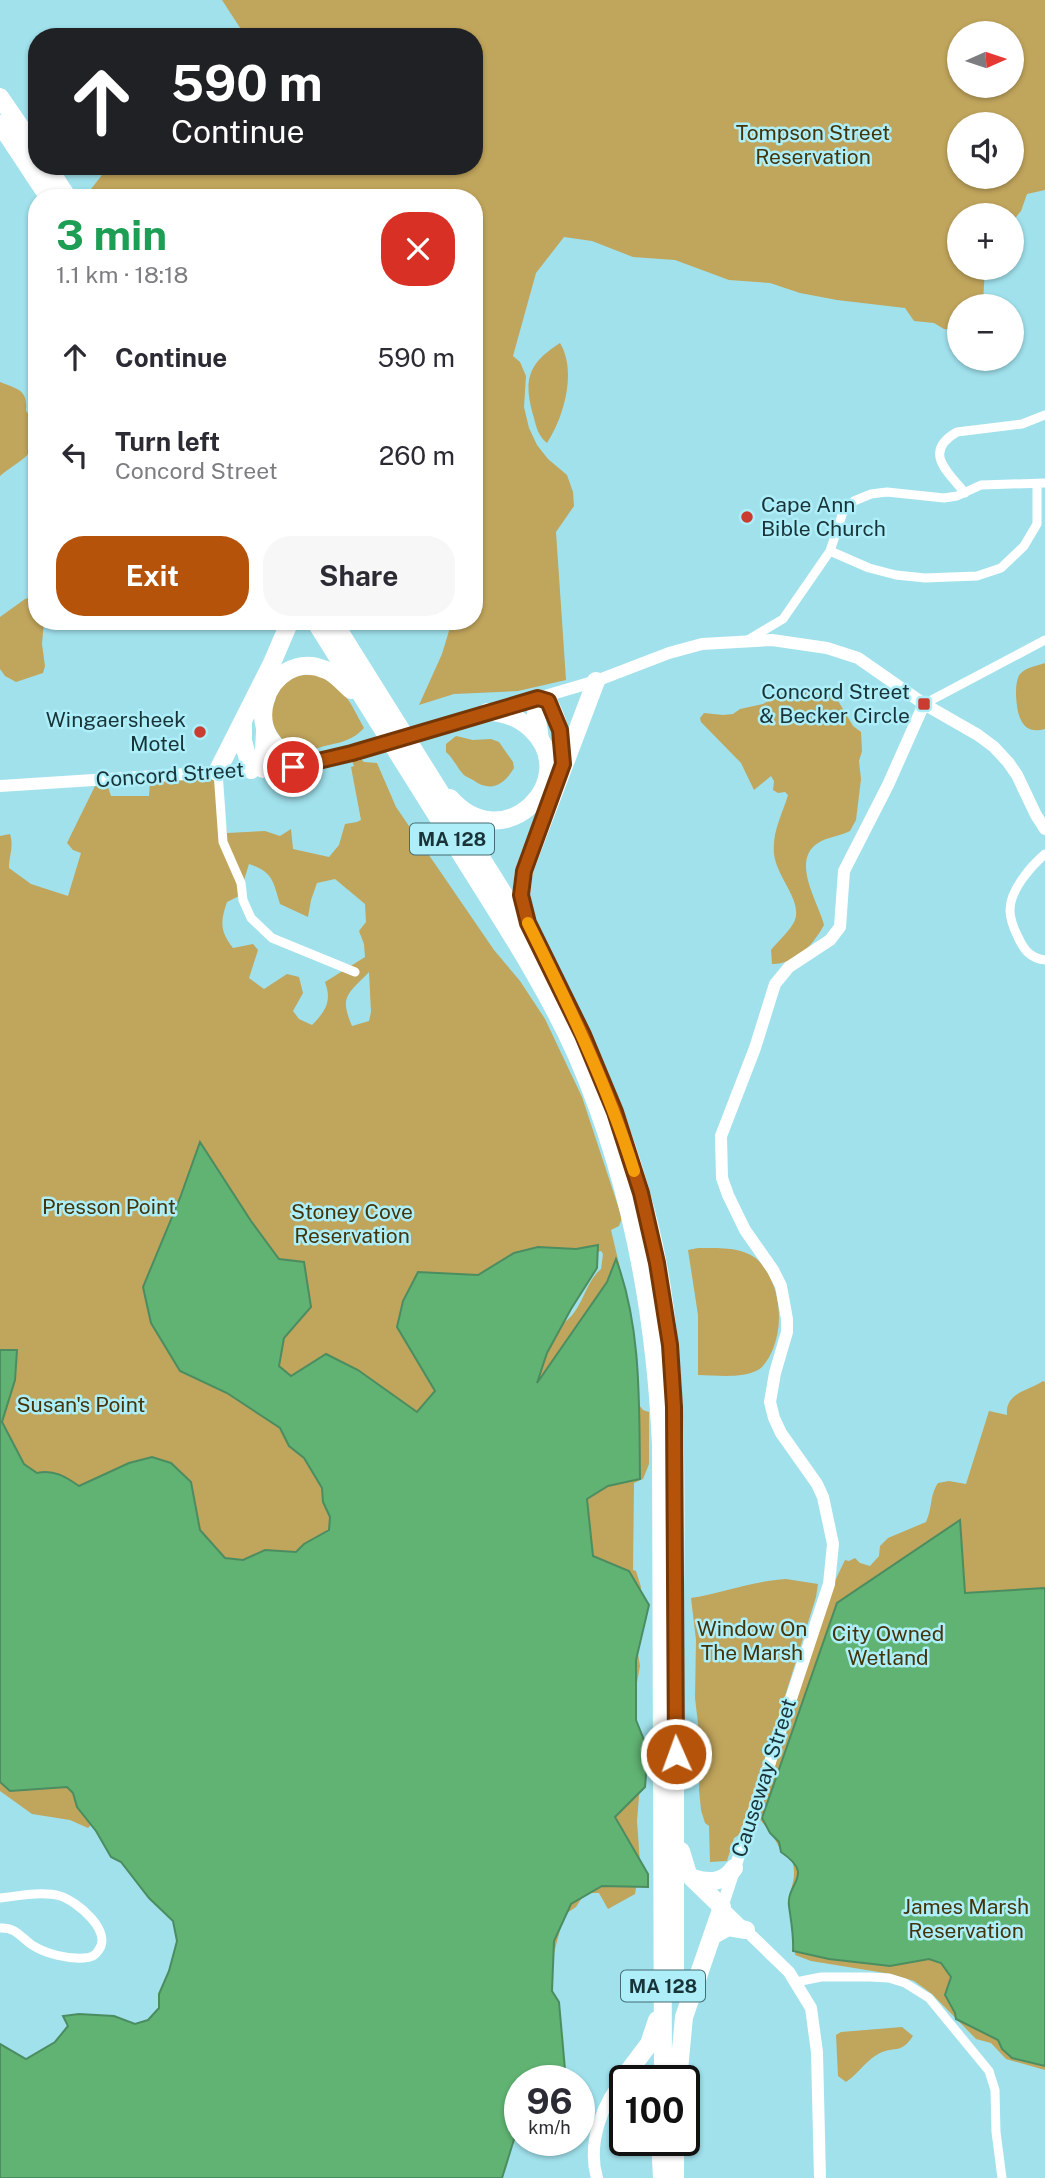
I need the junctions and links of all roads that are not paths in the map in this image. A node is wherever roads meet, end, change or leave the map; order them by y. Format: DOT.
graph roads {
  1 [pos="0,97"];
  2 [pos="0,124"];
  3 [pos="28,138"];
  4 [pos="28,166"];
  5 [pos="1045,415"];
  6 [pos="1041,484"];
  7 [pos="965,493"];
  8 [pos="830,551"];
  9 [pos="286,630"];
  10 [pos="321,630"];
  11 [pos="338,630"];
  12 [pos="1045,640"];
  13 [pos="746,642"];
  14 [pos="596,681"];
  15 [pos="538,698"];
  16 [pos="924,704"];
  17 [pos="487,712"];
  18 [pos="245,716"];
  19 [pos="265,728"];
  20 [pos="388,729"];
  21 [pos="542,744"];
  22 [pos="404,750"];
  23 [pos="312,763"];
  24 [pos="563,764"];
  25 [pos="257,769"];
  26 [pos="217,772"];
  27 [pos="0,786"];
  28 [pos="1045,829"];
  29 [pos="1045,855"];
  30 [pos="1045,961"];
  31 [pos="355,972"];
  32 [pos="571,1010"];
  33 [pos="675,1730"];
  34 [pos="734,1868"];
  35 [pos="693,1878"];
  36 [pos="663,1891"];
  37 [pos="0,1898"];
  38 [pos="722,1907"];
  39 [pos="0,1928"];
  40 [pos="746,1930"];
  41 [pos="712,1936"];
  42 [pos="796,1982"];
  43 [pos="634,2065"];
  44 [pos="663,2065"];
  45 [pos="677,2065"];
  46 [pos="679,2065"];
  47 [pos="609,2101"];
  48 [pos="662,2156"];
  49 [pos="675,2156"];
  50 [pos="595,2177"];
  51 [pos="663,2178"];
  52 [pos="676,2178"];
  53 [pos="820,2178"];
  54 [pos="1002,2178"];
  1 -- 3 [label="highway"];
  2 -- 4 [label="highway"];
  5 -- 7 [label="street"];
  6 -- 7 [label="street"];
  6 -- 8 [label="street"];
  7 -- 8 [label="street"];
  8 -- 13 [label="street"];
  9 -- 18 [label="highway"];
  10 -- 20 [label="highway, MA 128"];
  11 -- 20 [label="highway, MA 128"];
  12 -- 16 [label="street"];
  13 -- 14 [label="street, Concord Street"];
  13 -- 16 [label="street, Concord Street"];
  14 -- 15 [label="street, Concord Street"];
  14 -- 24 [label="highway"];
  15 -- 17 [label="street, Concord Street"];
  15 -- 21 [label="highway"];
  15 -- 24 [label="highway"];
  16 -- 28 [label="street, Concord Street"];
  16 -- 34 [label="street, Causeway Street"];
  17 -- 21 [label="highway"];
  17 -- 23 [label="street, Concord Street"];
  18 -- 25 [label="highway"];
  18 -- 26 [label="highway"];
  19 -- 20 [label="highway"];
  19 -- 23 [label="highway"];
  19 -- 25 [label="highway"];
  20 -- 22 [label="highway, MA 128"];
  21 -- 22 [label="highway"];
  22 -- 32 [label="highway, MA 128"];
  22 -- 36 [label="highway, MA 128"];
  23 -- 25 [label="street, Concord Street"];
  24 -- 32 [label="highway"];
  25 -- 26 [label="street, Concord Street"];
  26 -- 27 [label="street, Concord Street"];
  26 -- 31 [label="street"];
  29 -- 30 [label="street"];
  32 -- 33 [label="highway, MA 128"];
  33 -- 35 [label="highway"];
  33 -- 45 [label="highway, MA 128"];
  34 -- 35 [label="highway"];
  34 -- 38 [label="street, Causeway Street"];
  35 -- 38 [label="highway"];
  36 -- 43 [label="highway"];
  36 -- 44 [label="highway, MA 128"];
  37 -- 39 [label="street"];
  38 -- 40 [label="street"];
  38 -- 41 [label="highway"];
  40 -- 41 [label="highway"];
  40 -- 42 [label="street"];
  41 -- 46 [label="highway"];
  42 -- 53 [label="street"];
  42 -- 54 [label="street"];
  47 -- 50 [label="street"];
  48 -- 51 [label="highway"];
  49 -- 52 [label="highway"];
}
